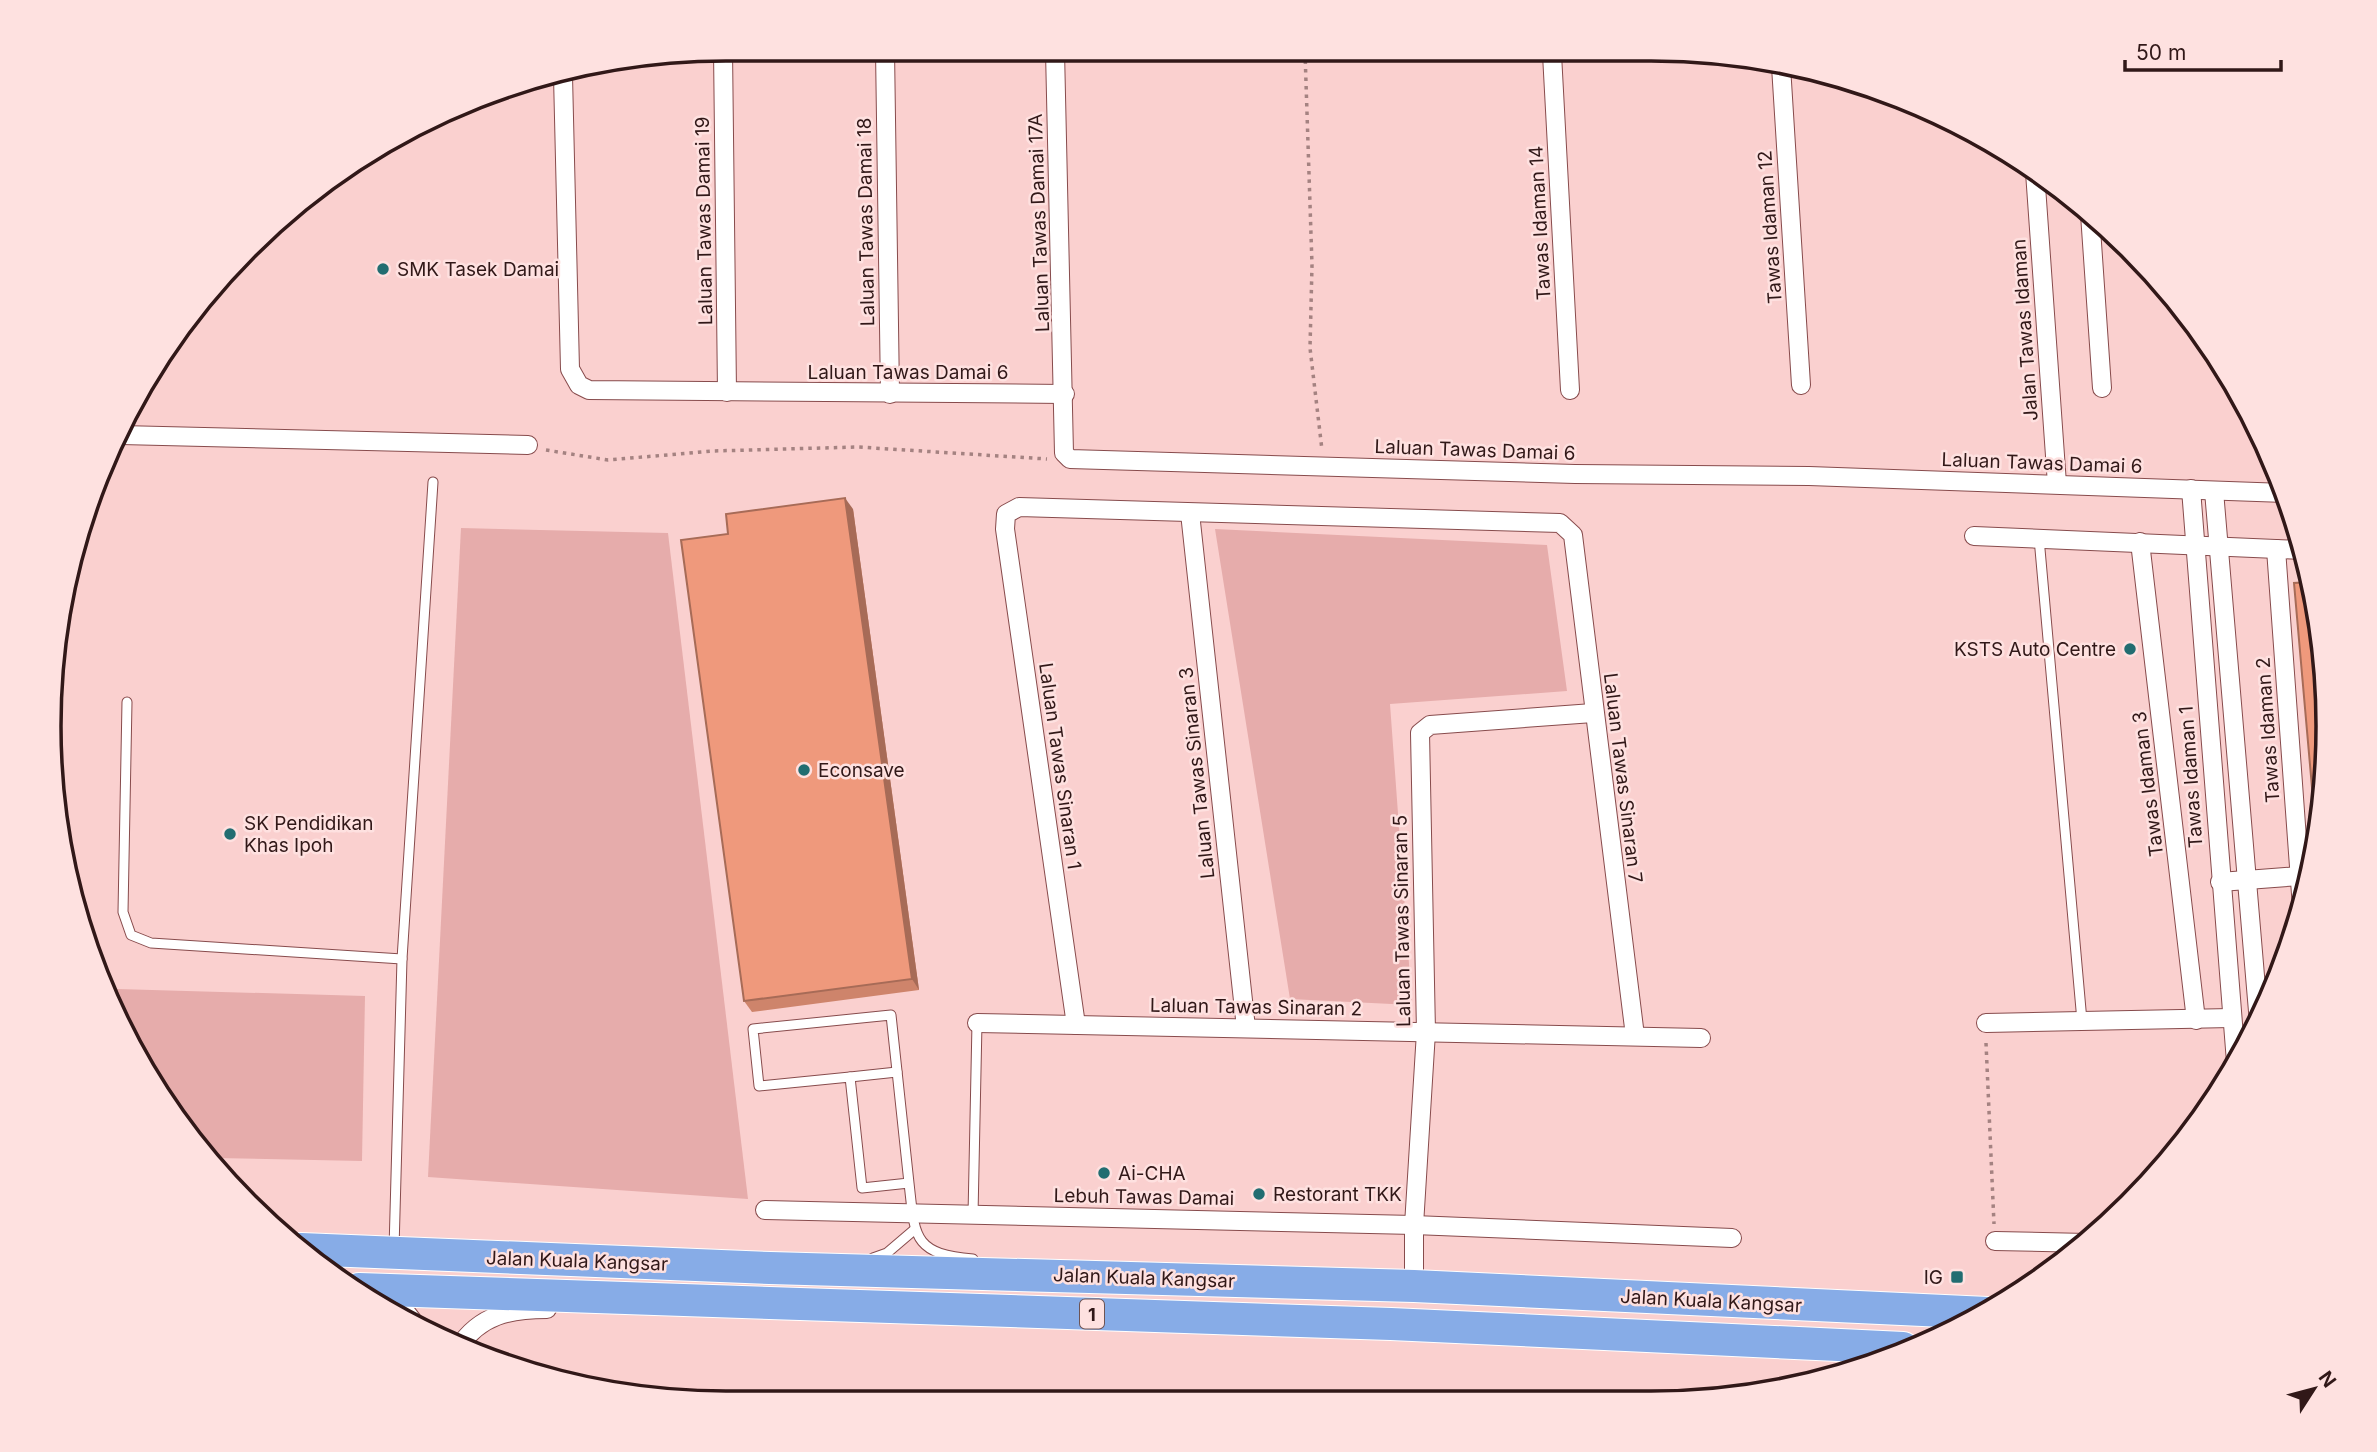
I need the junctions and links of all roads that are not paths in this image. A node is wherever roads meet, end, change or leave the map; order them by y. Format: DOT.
graph roads {
  1 [pos="723,61"];
  2 [pos="885,61"];
  3 [pos="1055,61"];
  4 [pos="1552,61"];
  5 [pos="1782,74"];
  6 [pos="562,82"];
  7 [pos="2036,184"];
  8 [pos="2091,228"];
  9 [pos="1801,385"];
  10 [pos="2102,388"];
  11 [pos="1570,390"];
  12 [pos="727,392"];
  13 [pos="890,394"];
  14 [pos="1065,394"];
  15 [pos="129,435"];
  16 [pos="528,445"];
  17 [pos="433,482"];
  18 [pos="2057,484"];
  19 [pos="2191,489"];
  20 [pos="2214,491"];
  21 [pos="2273,493"];
  22 [pos="1190,513"];
  23 [pos="1974,536"];
  24 [pos="2039,538"];
  25 [pos="2140,542"];
  26 [pos="2194,547"];
  27 [pos="2218,548"];
  28 [pos="2276,550"];
  29 [pos="2292,550"];
  30 [pos="127,702"];
  31 [pos="1593,713"];
  32 [pos="2303,855"];
  33 [pos="2298,877"];
  34 [pos="2247,881"];
  35 [pos="2220,882"];
  36 [pos="402,959"];
  37 [pos="2257,998"];
  38 [pos="2231,1018"];
  39 [pos="2196,1020"];
  40 [pos="2082,1022"];
  41 [pos="977,1023"];
  42 [pos="1986,1023"];
  43 [pos="1076,1025"];
  44 [pos="1246,1028"];
  45 [pos="1426,1032"];
  46 [pos="1635,1036"];
  47 [pos="1702,1038"];
  48 [pos="2234,1045"];
  49 [pos="897,1072"];
  50 [pos="850,1077"];
  51 [pos="909,1183"];
  52 [pos="765,1210"];
  53 [pos="972,1215"];
  54 [pos="913,1222"];
  55 [pos="1414,1224"];
  56 [pos="1732,1238"];
  57 [pos="1995,1241"];
  58 [pos="2069,1243"];
  59 [pos="317,1250"];
  60 [pos="394,1254"];
  61 [pos="822,1258"];
  62 [pos="863,1258"];
  63 [pos="989,1259"];
  64 [pos="770,1268"];
  65 [pos="1413,1286"];
  66 [pos="374,1289"];
  67 [pos="628,1297"];
  68 [pos="1964,1312"];
  69 [pos="466,1337"];
  70 [pos="1886,1347"];
  1 -- 12 [label="street, Laluan Tawas Damai 19"];
  2 -- 13 [label="street, Laluan Tawas Damai 18"];
  3 -- 14 [label="street, Laluan Tawas Damai 17A"];
  4 -- 11 [label="street, Tawas Idaman 14"];
  5 -- 9 [label="street, Tawas Idaman 12"];
  6 -- 12 [label="street, Laluan Tawas Damai 6"];
  7 -- 18 [label="street, Jalan Tawas Idaman"];
  8 -- 10 [label="street"];
  12 -- 13 [label="street, Laluan Tawas Damai 6"];
  13 -- 14 [label="street, Laluan Tawas Damai 6"];
  14 -- 18 [label="street, Laluan Tawas Damai 6"];
  15 -- 16 [label="street"];
  17 -- 36 [label="lane"];
  18 -- 19 [label="street, Laluan Tawas Damai 6"];
  19 -- 20 [label="street, Laluan Tawas Damai 6"];
  19 -- 26 [label="street, Tawas Idaman 1"];
  20 -- 21 [label="street, Laluan Tawas Damai 6"];
  20 -- 27 [label="street"];
  22 -- 31 [label="street, Laluan Tawas Sinaran 7"];
  22 -- 43 [label="street, Laluan Tawas Sinaran 1"];
  22 -- 44 [label="street, Laluan Tawas Sinaran 3"];
  23 -- 24 [label="street"];
  24 -- 25 [label="street"];
  24 -- 40 [label="lane"];
  25 -- 26 [label="street"];
  25 -- 39 [label="street, Tawas Idaman 3"];
  26 -- 27 [label="street"];
  26 -- 35 [label="street, Tawas Idaman 1"];
  27 -- 28 [label="street"];
  27 -- 34 [label="street"];
  28 -- 29 [label="street"];
  28 -- 32 [label="street, Tawas Idaman 2"];
  30 -- 36 [label="lane"];
  31 -- 45 [label="street, Laluan Tawas Sinaran 5"];
  31 -- 46 [label="street, Laluan Tawas Sinaran 7"];
  33 -- 34 [label="street"];
  34 -- 35 [label="street"];
  34 -- 37 [label="street"];
  35 -- 38 [label="street, Tawas Idaman 1"];
  36 -- 60 [label="lane"];
  38 -- 39 [label="street"];
  38 -- 48 [label="street, Tawas Idaman 1"];
  39 -- 40 [label="street"];
  40 -- 42 [label="street"];
  41 -- 43 [label="street, Laluan Tawas Sinaran 2"];
  41 -- 53 [label="lane"];
  43 -- 44 [label="street, Laluan Tawas Sinaran 2"];
  44 -- 45 [label="street, Laluan Tawas Sinaran 2"];
  45 -- 46 [label="street, Laluan Tawas Sinaran 2"];
  45 -- 55 [label="street, Laluan Tawas Sinaran 5"];
  46 -- 47 [label="street, Laluan Tawas Sinaran 2"];
  49 -- 50 [label="lane"];
  49 -- 50 [label="lane"];
  49 -- 51 [label="lane"];
  50 -- 51 [label="lane"];
  51 -- 54 [label="lane"];
  52 -- 54 [label="street, Lebuh Tawas Damai"];
  53 -- 54 [label="street, Lebuh Tawas Damai"];
  53 -- 55 [label="street, Lebuh Tawas Damai"];
  54 -- 62 [label="lane"];
  54 -- 63 [label="lane"];
  55 -- 56 [label="street, Lebuh Tawas Damai"];
  55 -- 65 [label="street, Laluan Tawas Sinaran 5"];
  57 -- 58 [label="street"];
  59 -- 60 [label="highway, Jalan Kuala Kangsar / 1"];
  60 -- 64 [label="highway, Jalan Kuala Kangsar / 1"];
  61 -- 64 [label="lane"];
  64 -- 65 [label="highway, Jalan Kuala Kangsar / 1"];
  65 -- 68 [label="highway, Jalan Kuala Kangsar / 1"];
  66 -- 67 [label="highway, Jalan Kuala Kangsar / 1"];
  67 -- 69 [label="street"];
  67 -- 70 [label="highway, Jalan Kuala Kangsar / 1"];
}
